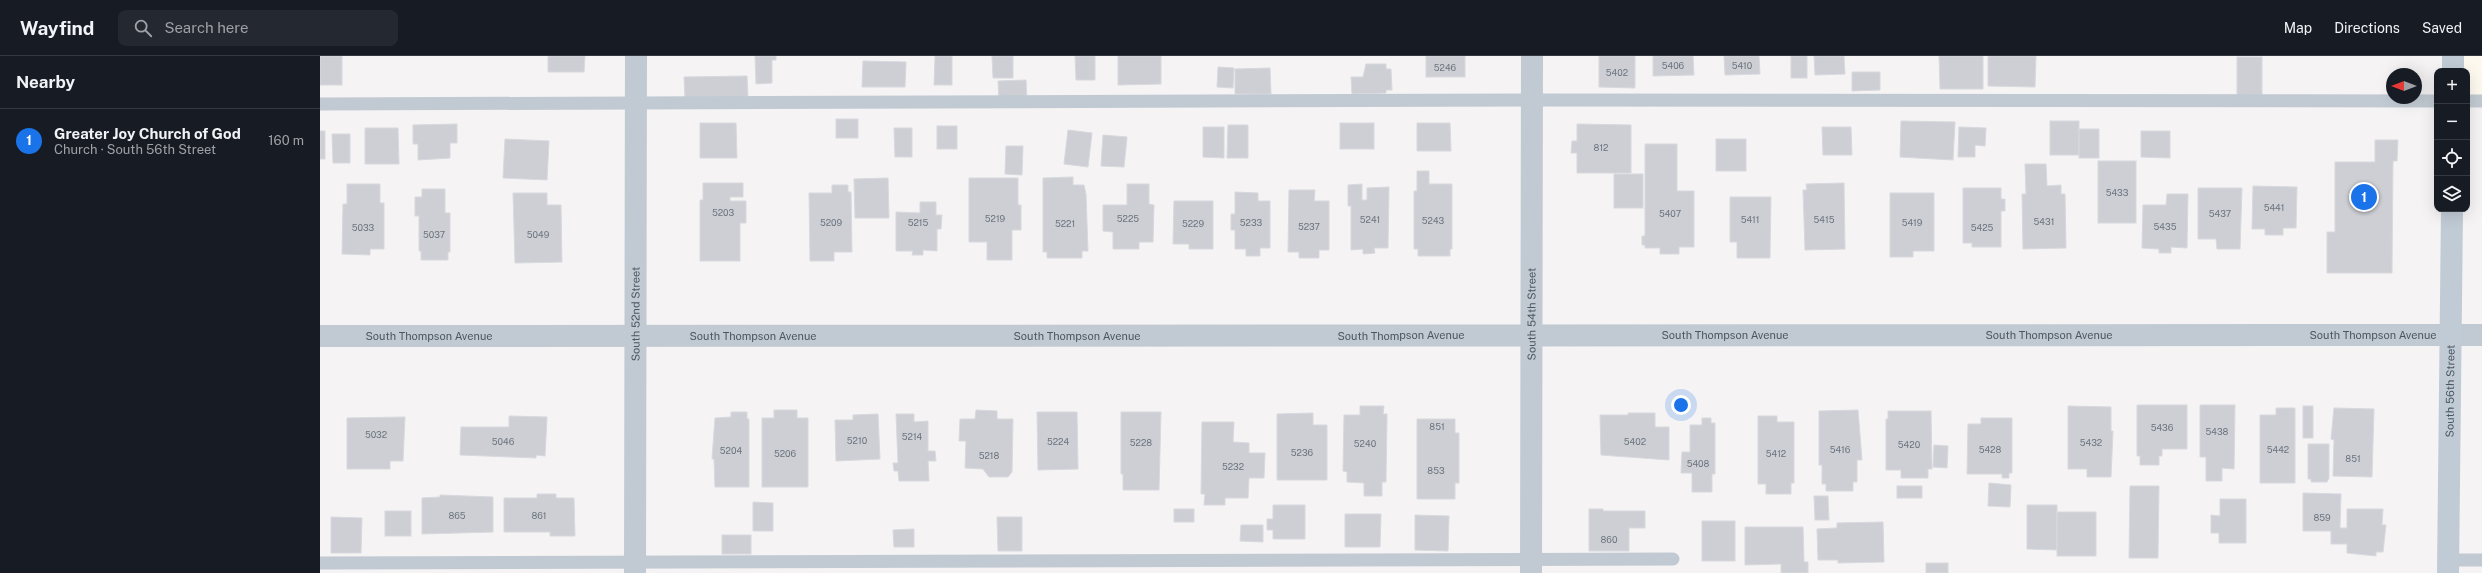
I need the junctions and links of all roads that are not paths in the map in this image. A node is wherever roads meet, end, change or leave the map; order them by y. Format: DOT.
graph roads {
  1 [pos="636,56"];
  2 [pos="1532,56"];
  3 [pos="2453,56"];
  4 [pos="2453,68"];
  5 [pos="1532,100"];
  6 [pos="636,101"];
  7 [pos="2434,101"];
  8 [pos="2470,101"];
  9 [pos="2482,101"];
  10 [pos="320,104"];
  11 [pos="2452,212"];
  12 [pos="2451,335"];
  13 [pos="2482,335"];
  14 [pos="320,336"];
  15 [pos="635,336"];
  16 [pos="1532,336"];
  17 [pos="1673,558"];
  18 [pos="2482,560"];
  19 [pos="320,563"];
  20 [pos="1531,566"];
  21 [pos="2449,566"];
  22 [pos="635,567"];
  1 -- 6 [label="street, South 52nd Street"];
  2 -- 5 [label="street, South 54th Street"];
  3 -- 4 [label="main road"];
  5 -- 6 [label="lane"];
  5 -- 7 [label="lane"];
  5 -- 16 [label="street, South 54th Street"];
  6 -- 10 [label="lane"];
  6 -- 15 [label="street, South 52nd Street"];
  8 -- 9 [label="lane"];
  11 -- 12 [label="main road, South 56th Street"];
  12 -- 13 [label="street, South Thompson Avenue"];
  12 -- 16 [label="street, South Thompson Avenue"];
  12 -- 21 [label="main road, South 56th Street"];
  14 -- 15 [label="street, South Thompson Avenue"];
  15 -- 16 [label="street, South Thompson Avenue"];
  15 -- 22 [label="street, South 52nd Street"];
  16 -- 20 [label="street, South 54th Street"];
  17 -- 20 [label="lane"];
  18 -- 21 [label="lane"];
  19 -- 22 [label="lane"];
  20 -- 22 [label="lane"];
}
